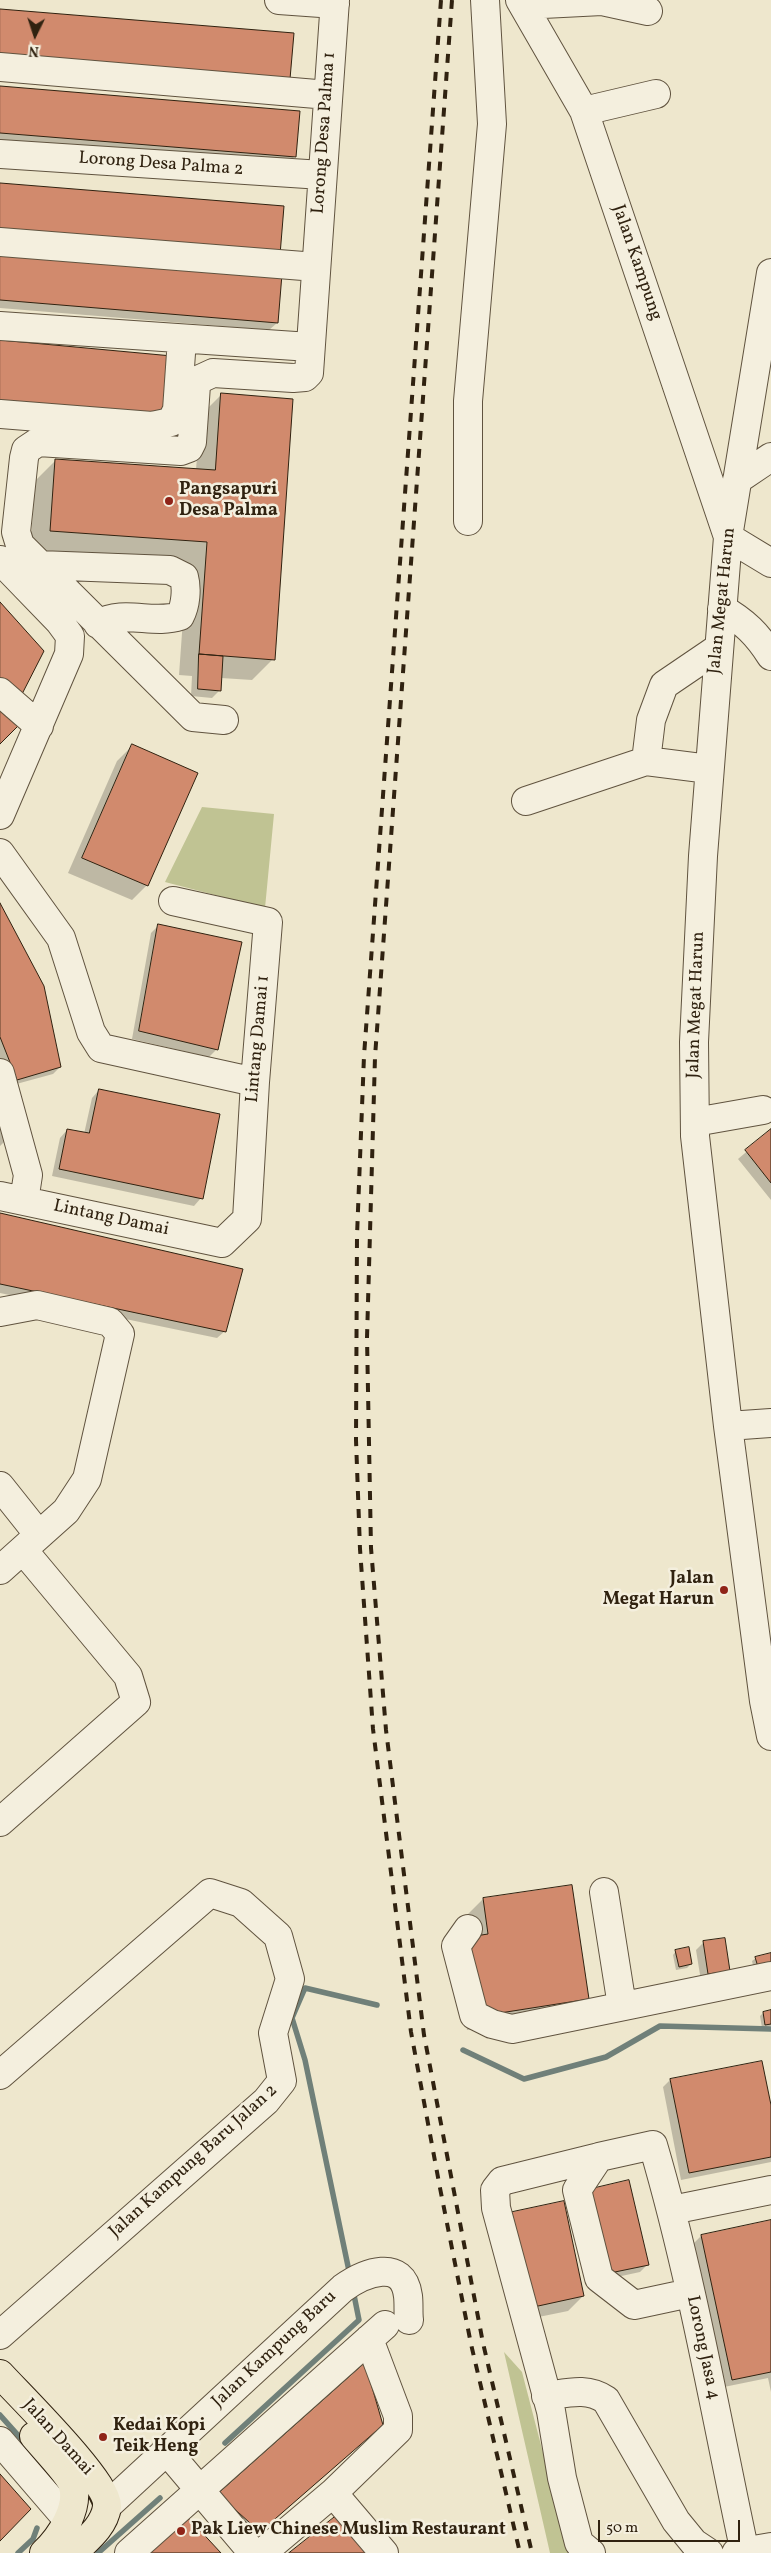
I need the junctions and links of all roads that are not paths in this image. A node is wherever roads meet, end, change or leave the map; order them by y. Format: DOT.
graph roads {
  1 [pos="279,0"];
  2 [pos="485,0"];
  3 [pos="335,2"];
  4 [pos="522,3"];
  5 [pos="648,11"];
  6 [pos="0,67"];
  7 [pos="656,94"];
  8 [pos="328,95"];
  9 [pos="584,111"];
  10 [pos="0,154"];
  11 [pos="322,175"];
  12 [pos="0,242"];
  13 [pos="316,266"];
  14 [pos="771,273"];
  15 [pos="0,326"];
  16 [pos="182,339"];
  17 [pos="310,348"];
  18 [pos="0,414"];
  19 [pos="771,457"];
  20 [pos="737,480"];
  21 [pos="468,521"];
  22 [pos="728,537"];
  23 [pos="0,560"];
  24 [pos="771,562"];
  25 [pos="39,565"];
  26 [pos="722,610"];
  27 [pos="98,624"];
  28 [pos="718,649"];
  29 [pos="771,656"];
  30 [pos="0,692"];
  31 [pos="224,720"];
  32 [pos="39,726"];
  33 [pos="646,761"];
  34 [pos="709,769"];
  35 [pos="526,801"];
  36 [pos="0,815"];
  37 [pos="0,852"];
  38 [pos="173,901"];
  39 [pos="0,1073"];
  40 [pos="254,1082"];
  41 [pos="763,1110"];
  42 [pos="695,1122"];
  43 [pos="12,1198"];
  44 [pos="222,1243"];
  45 [pos="0,1312"];
  46 [pos="771,1424"];
  47 [pos="728,1426"];
  48 [pos="0,1486"];
  49 [pos="31,1542"];
  50 [pos="0,1570"];
  51 [pos="771,1736"];
  52 [pos="0,1822"];
  53 [pos="604,1892"];
  54 [pos="468,1929"];
  55 [pos="771,1976"];
  56 [pos="622,2006"];
  57 [pos="0,2075"];
  58 [pos="599,2157"];
  59 [pos="771,2190"];
  60 [pos="672,2210"];
  61 [pos="690,2293"];
  62 [pos="387,2328"];
  63 [pos="0,2335"];
  64 [pos="0,2374"];
  65 [pos="0,2394"];
  66 [pos="546,2396"];
  67 [pos="0,2441"];
  68 [pos="166,2450"];
  69 [pos="198,2490"];
  70 [pos="333,2493"];
  71 [pos="107,2506"];
  72 [pos="68,2520"];
  73 [pos="749,2551"];
  74 [pos="44,2553"];
  75 [pos="73,2553"];
  76 [pos="129,2553"];
  77 [pos="253,2553"];
  78 [pos="262,2553"];
  79 [pos="384,2553"];
  80 [pos="591,2553"];
  81 [pos="709,2553"];
  1 -- 3 [label="street"];
  2 -- 21 [label="street"];
  3 -- 8 [label="street, Lorong Desa Palma 1"];
  4 -- 5 [label="street"];
  4 -- 9 [label="street, Jalan Kampung"];
  6 -- 8 [label="street"];
  7 -- 9 [label="street"];
  8 -- 11 [label="street, Lorong Desa Palma 1"];
  9 -- 22 [label="street, Jalan Kampung"];
  10 -- 11 [label="street, Lorong Desa Palma 2"];
  11 -- 13 [label="street, Lorong Desa Palma 1"];
  12 -- 13 [label="street"];
  13 -- 17 [label="street, Lorong Desa Palma 1"];
  14 -- 20 [label="street, Jalan Megat Harun"];
  15 -- 16 [label="street"];
  16 -- 17 [label="street"];
  16 -- 18 [label="street"];
  17 -- 25 [label="street, Lorong Desa Palma 1"];
  19 -- 20 [label="street"];
  20 -- 22 [label="street, Jalan Megat Harun"];
  22 -- 24 [label="street"];
  22 -- 26 [label="street, Jalan Megat Harun"];
  23 -- 32 [label="street"];
  25 -- 27 [label="street"];
  25 -- 27 [label="street"];
  26 -- 28 [label="street, Jalan Megat Harun"];
  26 -- 29 [label="street"];
  27 -- 31 [label="street"];
  28 -- 33 [label="street"];
  28 -- 34 [label="street, Jalan Megat Harun"];
  30 -- 32 [label="street"];
  32 -- 36 [label="street"];
  33 -- 34 [label="street"];
  33 -- 35 [label="street"];
  34 -- 42 [label="street, Jalan Megat Harun"];
  37 -- 40 [label="street"];
  38 -- 40 [label="street, Lintang Damai 1"];
  39 -- 43 [label="street"];
  40 -- 44 [label="street, Lintang Damai 1"];
  41 -- 42 [label="street"];
  42 -- 47 [label="street, Jalan Megat Harun"];
  43 -- 44 [label="street, Lintang Damai"];
  45 -- 49 [label="street"];
  46 -- 47 [label="street"];
  47 -- 51 [label="street, Jalan Megat Harun"];
  48 -- 49 [label="street"];
  49 -- 50 [label="street"];
  49 -- 52 [label="street"];
  53 -- 56 [label="street"];
  54 -- 56 [label="street"];
  55 -- 56 [label="street"];
  57 -- 63 [label="street, Jalan Kampung Baru Jalan 2"];
  58 -- 60 [label="street, Lorong Jasa 4"];
  58 -- 61 [label="street"];
  58 -- 66 [label="street"];
  59 -- 60 [label="street"];
  60 -- 61 [label="street, Lorong Jasa 4"];
  61 -- 73 [label="street, Lorong Jasa 4"];
  62 -- 68 [label="street, Jalan Kampung Baru"];
  62 -- 69 [label="street"];
  62 -- 70 [label="street"];
  64 -- 71 [label="main road, Jalan Damai"];
  65 -- 72 [label="main road"];
  66 -- 80 [label="street"];
  66 -- 81 [label="street"];
  67 -- 72 [label="street"];
  68 -- 69 [label="street"];
  68 -- 71 [label="street, Jalan Kampung Baru"];
  69 -- 76 [label="street"];
  69 -- 77 [label="street"];
  70 -- 78 [label="street"];
  70 -- 79 [label="street"];
  71 -- 75 [label="main road, Jalan Kampung Baru"];
  72 -- 74 [label="main road"];
}
